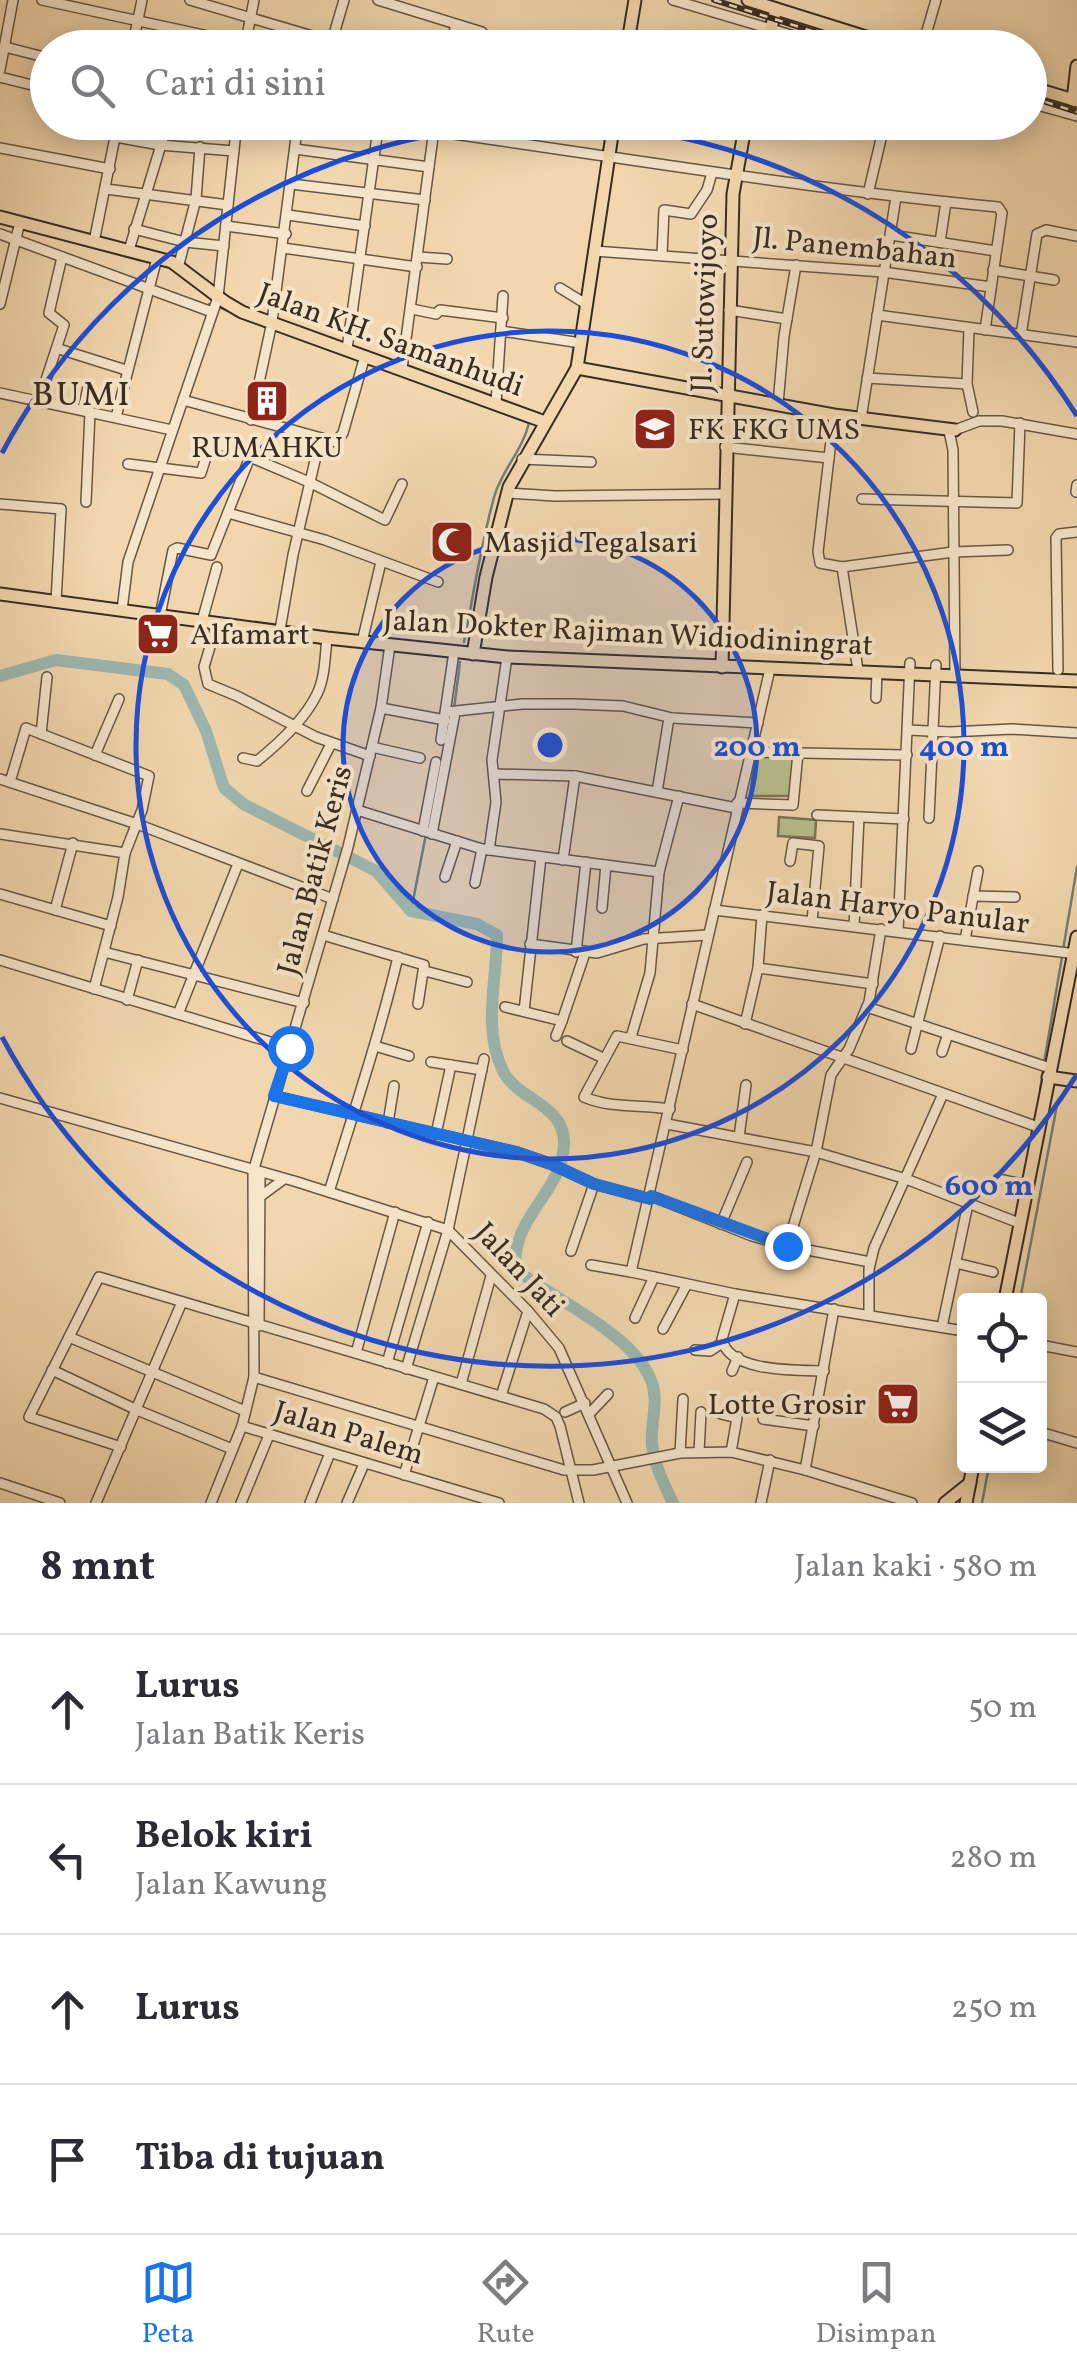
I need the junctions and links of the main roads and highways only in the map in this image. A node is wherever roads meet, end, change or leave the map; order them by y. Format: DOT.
graph roads {
  1 [pos="635,0"];
  2 [pos="748,0"];
  3 [pos="776,9"];
  4 [pos="630,30"];
  5 [pos="772,30"];
  6 [pos="843,30"];
  7 [pos="1077,66"];
  8 [pos="1047,92"];
  9 [pos="1075,101"];
  10 [pos="611,140"];
  11 [pos="742,140"];
  12 [pos="0,216"];
  13 [pos="576,368"];
  14 [pos="726,394"];
  15 [pos="545,422"];
  16 [pos="952,430"];
  17 [pos="0,594"];
  18 [pos="473,654"];
  19 [pos="722,667"];
  20 [pos="1077,681"];
  21 [pos="1077,937"];
  22 [pos="1068,953"];
  23 [pos="1046,1069"];
  24 [pos="1077,1080"];
  25 [pos="1006,1293"];
  26 [pos="972,1473"];
  27 [pos="970,1484"];
  28 [pos="945,1503"];
  29 [pos="966,1503"];
  1 -- 4 [label="main road"];
  2 -- 3 [label="main road"];
  3 -- 5 [label="main road"];
  3 -- 6 [label="main road"];
  7 -- 9 [label="main road"];
  8 -- 9 [label="main road"];
  10 -- 13 [label="main road"];
  11 -- 14 [label="main road, Jl. Sutowijoyo"];
  12 -- 15 [label="main road, Jalan KH. Samanhudi"];
  13 -- 14 [label="main road"];
  13 -- 15 [label="main road"];
  14 -- 16 [label="main road"];
  14 -- 19 [label="main road, Jl. Sutowijoyo"];
  15 -- 18 [label="main road"];
  17 -- 18 [label="main road, Jalan Dokter Rajiman Widiodiningrat"];
  18 -- 19 [label="main road, Jalan Dokter Rajiman Widiodiningrat"];
  19 -- 20 [label="main road, Jalan Dokter Rajiman Widiodiningrat"];
  21 -- 22 [label="main road"];
  22 -- 23 [label="main road"];
  23 -- 24 [label="main road"];
  23 -- 25 [label="main road"];
  26 -- 27 [label="main road"];
  27 -- 28 [label="main road"];
  27 -- 29 [label="main road"];
}
